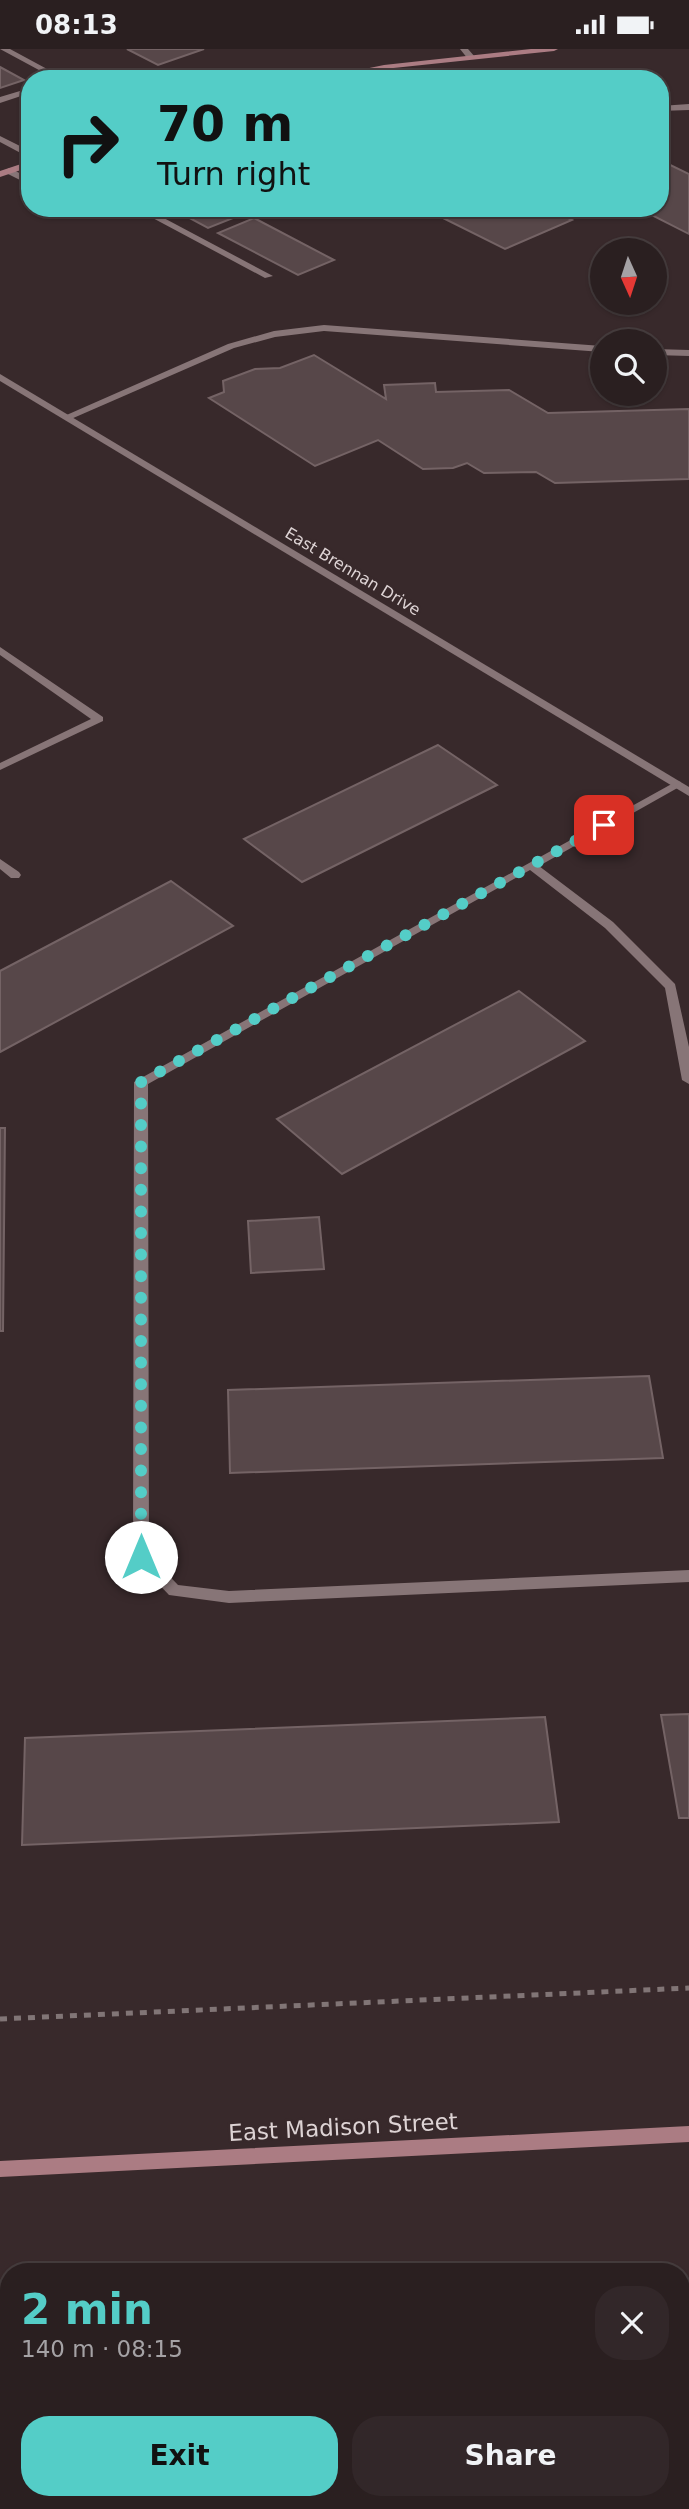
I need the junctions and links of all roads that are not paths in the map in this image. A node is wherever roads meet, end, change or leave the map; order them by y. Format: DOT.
graph roads {
  1 [pos="4,49"];
  2 [pos="464,49"];
  3 [pos="555,49"];
  4 [pos="471,57"];
  5 [pos="44,70"];
  6 [pos="368,70"];
  7 [pos="21,93"];
  8 [pos="0,100"];
  9 [pos="689,107"];
  10 [pos="669,108"];
  11 [pos="0,139"];
  12 [pos="21,150"];
  13 [pos="21,167"];
  14 [pos="4,173"];
  15 [pos="21,178"];
  16 [pos="155,217"];
  17 [pos="268,276"];
  18 [pos="590,348"];
  19 [pos="667,352"];
  20 [pos="689,353"];
  21 [pos="0,377"];
  22 [pos="67,417"];
  23 [pos="0,650"];
  24 [pos="0,767"];
  25 [pos="677,785"];
  26 [pos="689,792"];
  27 [pos="0,863"];
  28 [pos="531,865"];
  29 [pos="15,875"];
  30 [pos="689,1080"];
  31 [pos="689,1576"];
  32 [pos="689,2133"];
  33 [pos="0,2169"];
  1 -- 5 [label="street"];
  2 -- 4 [label="street"];
  3 -- 4 [label="main road"];
  4 -- 6 [label="main road"];
  7 -- 8 [label="street"];
  9 -- 10 [label="street"];
  11 -- 12 [label="street"];
  13 -- 14 [label="main road"];
  14 -- 15 [label="street"];
  16 -- 17 [label="street"];
  18 -- 22 [label="street"];
  19 -- 20 [label="street"];
  21 -- 22 [label="street, East Brennan Drive"];
  22 -- 25 [label="street, East Brennan Drive"];
  23 -- 24 [label="street"];
  25 -- 26 [label="street, East Brennan Drive"];
  25 -- 28 [label="street"];
  27 -- 29 [label="street"];
  28 -- 30 [label="street"];
  28 -- 31 [label="street"];
  32 -- 33 [label="main road, East Madison Street"];
}
